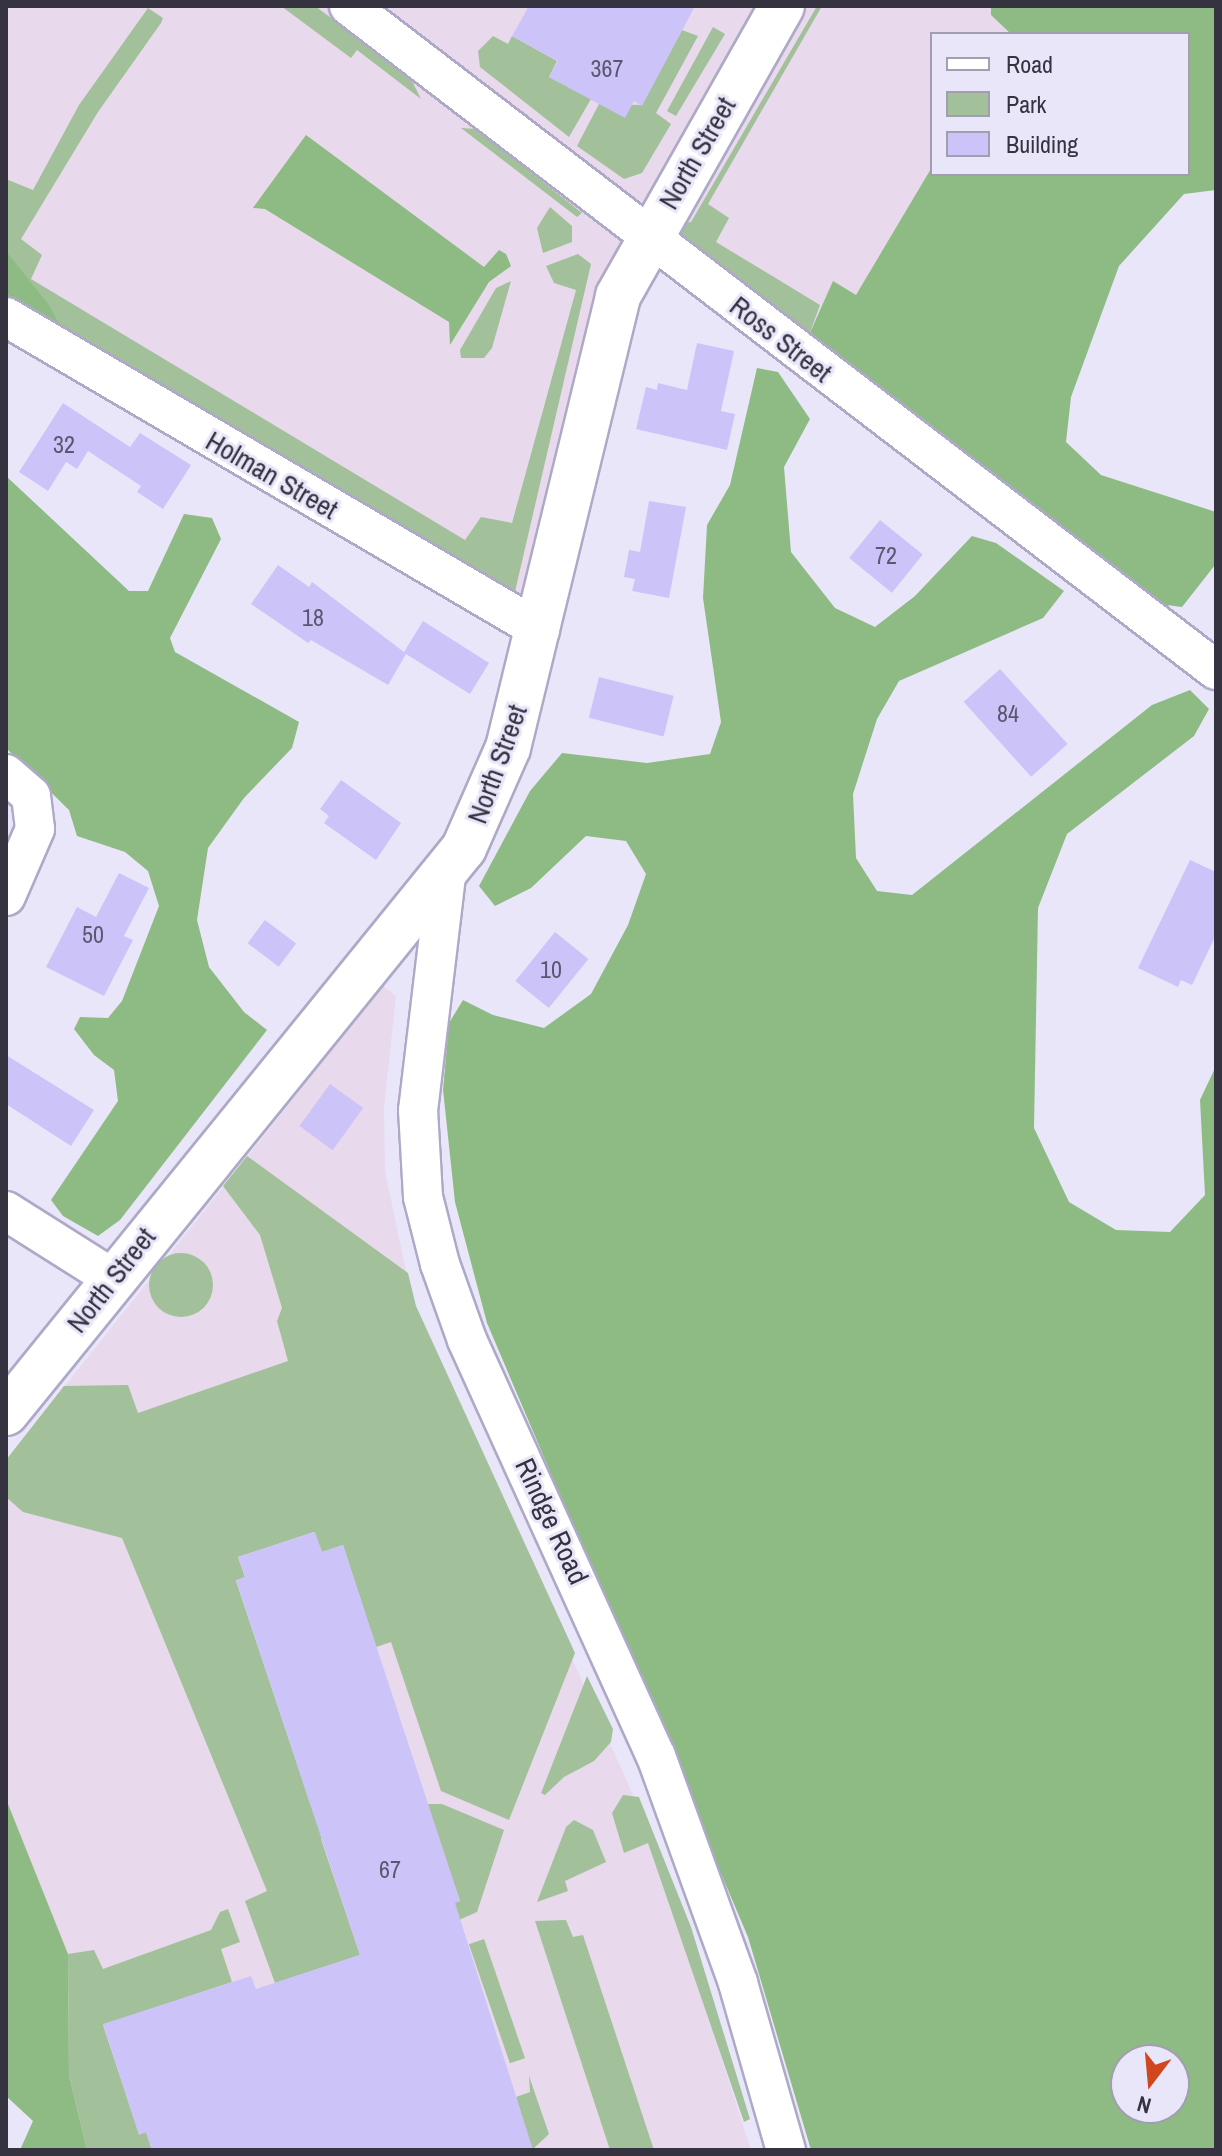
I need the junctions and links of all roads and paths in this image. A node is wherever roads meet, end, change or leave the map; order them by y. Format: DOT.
graph roads {
  1 [pos="349,6"];
  2 [pos="782,6"];
  3 [pos="648,237"];
  4 [pos="6,317"];
  5 [pos="540,630"];
  6 [pos="1216,670"];
  7 [pos="6,774"];
  8 [pos="446,876"];
  9 [pos="6,896"];
  10 [pos="6,1211"];
  11 [pos="112,1278"];
  12 [pos="6,1413"];
  13 [pos="786,2150"];
  1 -- 3 [label="street, Ross Street"];
  2 -- 3 [label="street, North Street"];
  3 -- 5 [label="street, North Street"];
  3 -- 6 [label="street, Ross Street"];
  4 -- 5 [label="street, Holman Street"];
  5 -- 8 [label="street, North Street"];
  7 -- 9 [label="street"];
  8 -- 11 [label="street, North Street"];
  8 -- 13 [label="street, Rindge Road"];
  10 -- 11 [label="street"];
  11 -- 12 [label="street, North Street"];
}
